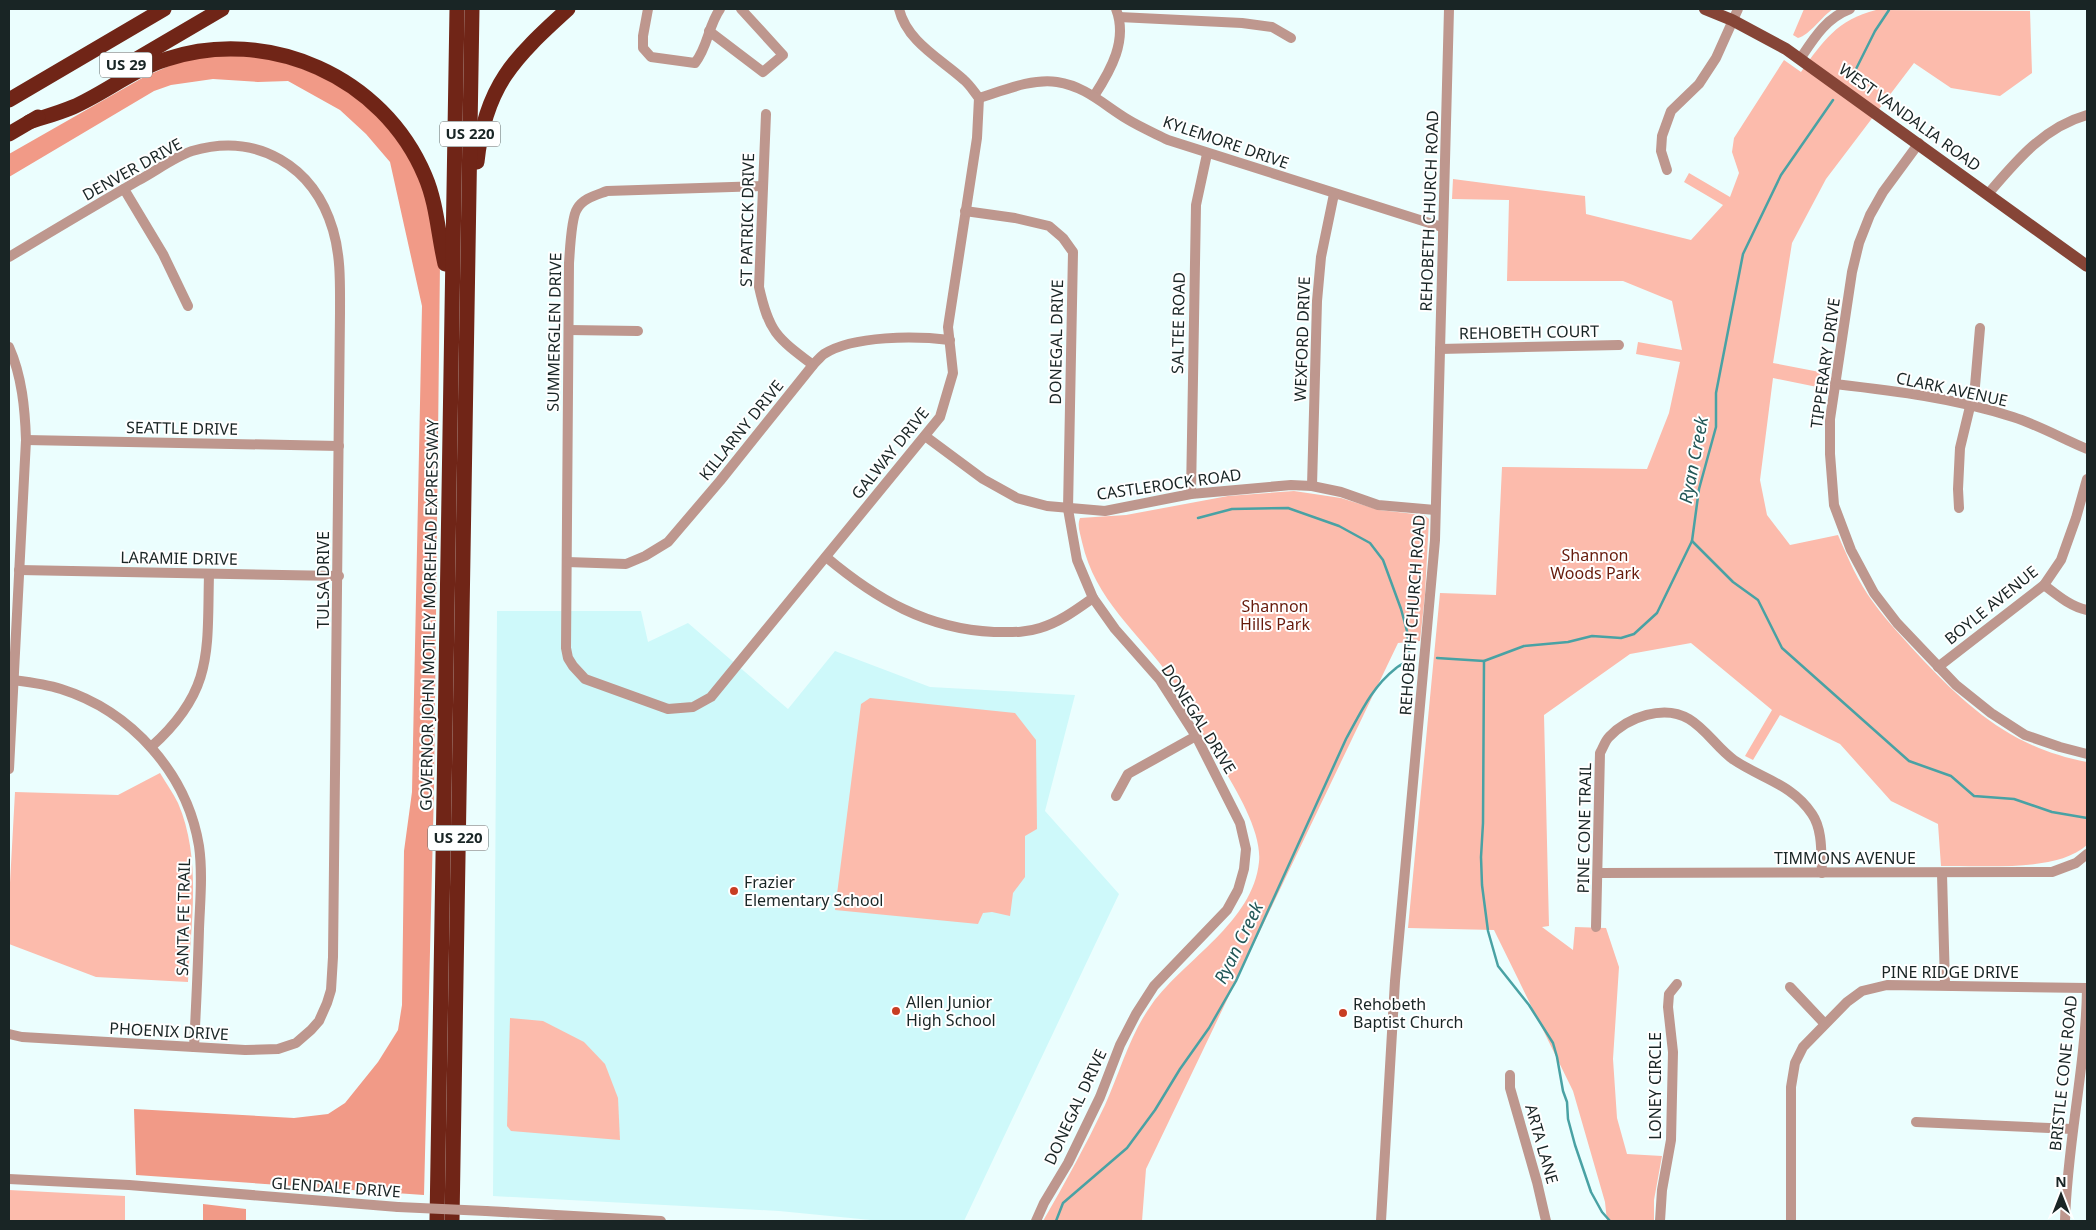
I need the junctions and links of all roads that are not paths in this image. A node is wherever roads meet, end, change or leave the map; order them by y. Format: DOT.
graph roads {
  1 [pos="164,9"];
  2 [pos="222,9"];
  3 [pos="457,9"];
  4 [pos="472,9"];
  5 [pos="568,9"];
  6 [pos="648,9"];
  7 [pos="720,9"];
  8 [pos="741,9"];
  9 [pos="899,9"];
  10 [pos="1449,9"];
  11 [pos="1705,9"];
  12 [pos="1850,9"];
  13 [pos="1118,13"];
  14 [pos="1735,14"];
  15 [pos="709,31"];
  16 [pos="1291,38"];
  17 [pos="1800,59"];
  18 [pos="1094,96"];
  19 [pos="979,98"];
  20 [pos="9,100"];
  21 [pos="766,114"];
  22 [pos="2087,115"];
  23 [pos="30,122"];
  24 [pos="9,134"];
  25 [pos="1919,144"];
  26 [pos="1207,154"];
  27 [pos="279,158"];
  28 [pos="1667,170"];
  29 [pos="762,186"];
  30 [pos="124,189"];
  31 [pos="1334,194"];
  32 [pos="1988,194"];
  33 [pos="965,211"];
  34 [pos="1442,227"];
  35 [pos="9,256"];
  36 [pos="468,258"];
  37 [pos="2087,266"];
  38 [pos="452,282"];
  39 [pos="188,306"];
  40 [pos="1980,328"];
  41 [pos="569,330"];
  42 [pos="638,331"];
  43 [pos="950,340"];
  44 [pos="1619,345"];
  45 [pos="9,347"];
  46 [pos="1440,349"];
  47 [pos="812,365"];
  48 [pos="1835,384"];
  49 [pos="1970,405"];
  50 [pos="926,436"];
  51 [pos="26,440"];
  52 [pos="339,446"];
  53 [pos="2087,449"];
  54 [pos="2087,478"];
  55 [pos="1312,486"];
  56 [pos="1191,494"];
  57 [pos="1068,508"];
  58 [pos="1958,508"];
  59 [pos="1435,510"];
  60 [pos="826,557"];
  61 [pos="567,562"];
  62 [pos="19,570"];
  63 [pos="209,574"];
  64 [pos="339,576"];
  65 [pos="2044,585"];
  66 [pos="1093,598"];
  67 [pos="2087,610"];
  68 [pos="566,648"];
  69 [pos="1938,667"];
  70 [pos="13,680"];
  71 [pos="1196,736"];
  72 [pos="151,747"];
  73 [pos="2087,754"];
  74 [pos="9,769"];
  75 [pos="1116,796"];
  76 [pos="2087,854"];
  77 [pos="1598,873"];
  78 [pos="1822,873"];
  79 [pos="1942,874"];
  80 [pos="1596,927"];
  81 [pos="1677,984"];
  82 [pos="1946,985"];
  83 [pos="1790,987"];
  84 [pos="2087,988"];
  85 [pos="319,1021"];
  86 [pos="1824,1023"];
  87 [pos="9,1034"];
  88 [pos="194,1047"];
  89 [pos="1510,1075"];
  90 [pos="1916,1122"];
  91 [pos="2072,1129"];
  92 [pos="9,1180"];
  93 [pos="437,1221"];
  94 [pos="452,1221"];
  95 [pos="661,1221"];
  96 [pos="1036,1221"];
  97 [pos="1381,1221"];
  98 [pos="1546,1221"];
  99 [pos="1660,1221"];
  100 [pos="1791,1221"];
  101 [pos="2066,1221"];
  1 -- 20 [label="highway, US 29"];
  2 -- 23 [label="highway, US 29"];
  3 -- 38 [label="highway, GOVERNOR JOHN MOTLEY MOREHEAD EXPRESSWAY / US 220"];
  4 -- 36 [label="highway, GOVERNOR JOHN MOTLEY MOREHEAD EXPRESSWAY / US 220"];
  5 -- 36 [label="highway"];
  6 -- 15 [label="street"];
  7 -- 15 [label="street"];
  8 -- 15 [label="street"];
  9 -- 19 [label="street"];
  10 -- 34 [label="street, REHOBETH CHURCH ROAD"];
  11 -- 14 [label="main road, WEST VANDALIA ROAD"];
  12 -- 17 [label="street"];
  13 -- 16 [label="street"];
  13 -- 18 [label="street"];
  14 -- 17 [label="main road, WEST VANDALIA ROAD"];
  14 -- 28 [label="street"];
  17 -- 25 [label="main road, WEST VANDALIA ROAD"];
  18 -- 19 [label="street, KYLEMORE DRIVE"];
  18 -- 26 [label="street, KYLEMORE DRIVE"];
  19 -- 33 [label="street, GALWAY DRIVE"];
  21 -- 29 [label="street, ST PATRICK DRIVE"];
  22 -- 32 [label="street"];
  23 -- 24 [label="highway, US 29"];
  23 -- 38 [label="highway"];
  25 -- 32 [label="main road, WEST VANDALIA ROAD"];
  25 -- 48 [label="street, TIPPERARY DRIVE"];
  26 -- 31 [label="street, KYLEMORE DRIVE"];
  26 -- 56 [label="street, SALTEE ROAD"];
  27 -- 30 [label="street, DENVER DRIVE"];
  27 -- 52 [label="street, TULSA DRIVE"];
  29 -- 41 [label="street, SUMMERGLEN DRIVE"];
  29 -- 47 [label="street, ST PATRICK DRIVE"];
  30 -- 35 [label="street, DENVER DRIVE"];
  30 -- 39 [label="street"];
  31 -- 34 [label="street, KYLEMORE DRIVE"];
  31 -- 55 [label="street, WEXFORD DRIVE"];
  32 -- 37 [label="main road, WEST VANDALIA ROAD"];
  33 -- 43 [label="street, GALWAY DRIVE"];
  33 -- 57 [label="street, DONEGAL DRIVE"];
  34 -- 46 [label="street, REHOBETH CHURCH ROAD"];
  36 -- 94 [label="highway, GOVERNOR JOHN MOTLEY MOREHEAD EXPRESSWAY / US 220"];
  38 -- 93 [label="highway, GOVERNOR JOHN MOTLEY MOREHEAD EXPRESSWAY / US 220"];
  40 -- 49 [label="street"];
  41 -- 42 [label="street"];
  41 -- 61 [label="street, SUMMERGLEN DRIVE"];
  43 -- 47 [label="street, KILLARNY DRIVE"];
  43 -- 50 [label="street, GALWAY DRIVE"];
  44 -- 46 [label="street, REHOBETH COURT"];
  45 -- 51 [label="street"];
  46 -- 59 [label="street, REHOBETH CHURCH ROAD"];
  47 -- 61 [label="street, KILLARNY DRIVE"];
  48 -- 49 [label="street, CLARK AVENUE"];
  48 -- 69 [label="street, TIPPERARY DRIVE"];
  49 -- 53 [label="street, CLARK AVENUE"];
  49 -- 58 [label="street"];
  50 -- 57 [label="street, CASTLEROCK ROAD"];
  50 -- 60 [label="street, GALWAY DRIVE"];
  51 -- 52 [label="street, SEATTLE DRIVE"];
  51 -- 62 [label="street"];
  52 -- 64 [label="street, TULSA DRIVE"];
  54 -- 65 [label="street, BOYLE AVENUE"];
  55 -- 56 [label="street, CASTLEROCK ROAD"];
  55 -- 59 [label="street, CASTLEROCK ROAD"];
  56 -- 57 [label="street, CASTLEROCK ROAD"];
  57 -- 66 [label="street, DONEGAL DRIVE"];
  59 -- 97 [label="street, REHOBETH CHURCH ROAD"];
  60 -- 66 [label="street"];
  60 -- 68 [label="street, GALWAY DRIVE"];
  61 -- 68 [label="street, SUMMERGLEN DRIVE"];
  62 -- 63 [label="street, LARAMIE DRIVE"];
  62 -- 70 [label="street"];
  63 -- 64 [label="street, LARAMIE DRIVE"];
  63 -- 72 [label="street"];
  64 -- 85 [label="street, TULSA DRIVE"];
  65 -- 67 [label="street"];
  65 -- 69 [label="street, BOYLE AVENUE"];
  66 -- 71 [label="street, DONEGAL DRIVE"];
  69 -- 73 [label="street, TIPPERARY DRIVE"];
  70 -- 72 [label="street, SANTA FE TRAIL"];
  70 -- 74 [label="street"];
  71 -- 75 [label="street"];
  71 -- 96 [label="street, DONEGAL DRIVE"];
  72 -- 88 [label="street, SANTA FE TRAIL"];
  76 -- 79 [label="street, TIMMONS AVENUE"];
  77 -- 78 [label="street, TIMMONS AVENUE"];
  77 -- 78 [label="street, PINE CONE TRAIL"];
  77 -- 80 [label="street, PINE CONE TRAIL"];
  78 -- 79 [label="street, TIMMONS AVENUE"];
  79 -- 82 [label="street"];
  81 -- 99 [label="street, LONEY CIRCLE"];
  82 -- 84 [label="street, PINE RIDGE DRIVE"];
  82 -- 86 [label="street, PINE RIDGE DRIVE"];
  83 -- 86 [label="street"];
  84 -- 91 [label="street, BRISTLE CONE ROAD"];
  85 -- 88 [label="street, PHOENIX DRIVE"];
  86 -- 100 [label="street, PINE RIDGE DRIVE"];
  87 -- 88 [label="street, PHOENIX DRIVE"];
  89 -- 98 [label="street, ARTA LANE"];
  90 -- 91 [label="street"];
  91 -- 101 [label="street, BRISTLE CONE ROAD"];
  92 -- 95 [label="street, GLENDALE DRIVE, bridge"];
}
